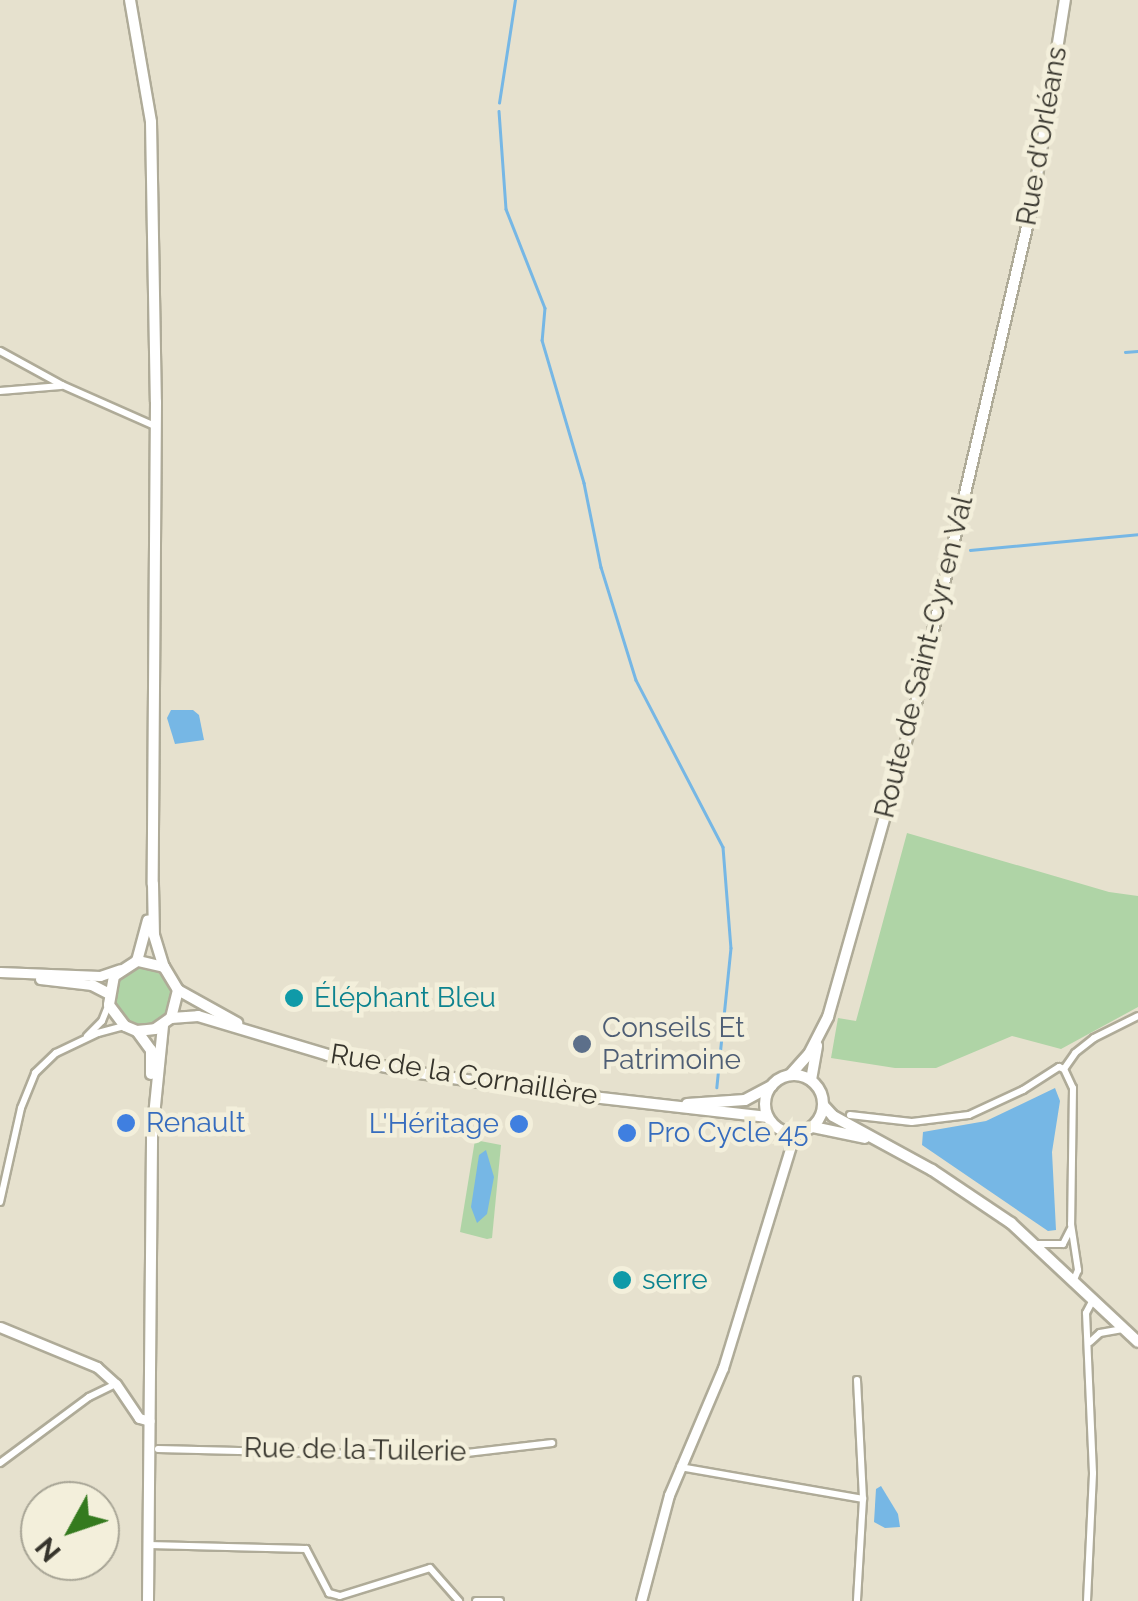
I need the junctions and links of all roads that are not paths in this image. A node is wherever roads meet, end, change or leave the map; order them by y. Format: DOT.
graph roads {
  1 [pos="130,0"];
  2 [pos="1065,0"];
  3 [pos="1017,271"];
  4 [pos="0,351"];
  5 [pos="62,386"];
  6 [pos="0,390"];
  7 [pos="155,426"];
  8 [pos="153,884"];
  9 [pos="137,961"];
  10 [pos="164,968"];
  11 [pos="120,969"];
  12 [pos="2,972"];
  13 [pos="92,984"];
  14 [pos="178,990"];
  15 [pos="108,999"];
  16 [pos="1138,1016"];
  17 [pos="167,1022"];
  18 [pos="125,1026"];
  19 [pos="137,1031"];
  20 [pos="251,1031"];
  21 [pos="818,1040"];
  22 [pos="76,1044"];
  23 [pos="1064,1069"];
  24 [pos="790,1075"];
  25 [pos="810,1080"];
  26 [pos="154,1085"];
  27 [pos="772,1086"];
  28 [pos="680,1106"];
  29 [pos="824,1106"];
  30 [pos="850,1115"];
  31 [pos="768,1117"];
  32 [pos="813,1127"];
  33 [pos="795,1133"];
  34 [pos="875,1140"];
  35 [pos="0,1202"];
  36 [pos="1071,1224"];
  37 [pos="1035,1244"];
  38 [pos="1074,1280"];
  39 [pos="1093,1299"];
  40 [pos="0,1327"];
  41 [pos="1125,1329"];
  42 [pos="1138,1342"];
  43 [pos="1089,1343"];
  44 [pos="857,1380"];
  45 [pos="116,1384"];
  46 [pos="150,1420"];
  47 [pos="552,1443"];
  48 [pos="158,1449"];
  49 [pos="0,1463"];
  50 [pos="679,1467"];
  51 [pos="864,1499"];
  52 [pos="149,1545"];
  53 [pos="148,1601"];
  54 [pos="459,1601"];
  55 [pos="476,1601"];
  56 [pos="500,1601"];
  57 [pos="642,1601"];
  58 [pos="857,1601"];
  59 [pos="1088,1601"];
  1 -- 7 [label="main road"];
  2 -- 3 [label="main road, Rue d'Orléans"];
  3 -- 21 [label="main road, Route de Saint-Cyr en Val"];
  4 -- 5 [label="street"];
  5 -- 6 [label="street"];
  5 -- 7 [label="street"];
  7 -- 8 [label="main road"];
  8 -- 9 [label="main road"];
  8 -- 10 [label="main road"];
  9 -- 10 [label="main road"];
  9 -- 11 [label="main road"];
  10 -- 14 [label="main road"];
  11 -- 12 [label="street"];
  11 -- 15 [label="main road"];
  12 -- 13 [label="street"];
  13 -- 15 [label="main road"];
  14 -- 17 [label="main road"];
  14 -- 20 [label="main road, Rue de la Cornaillère"];
  15 -- 18 [label="main road"];
  15 -- 22 [label="street"];
  16 -- 23 [label="street"];
  17 -- 19 [label="main road"];
  17 -- 20 [label="main road, Rue de la Cornaillère"];
  17 -- 26 [label="main road"];
  18 -- 19 [label="main road"];
  18 -- 22 [label="street"];
  19 -- 26 [label="main road"];
  20 -- 28 [label="main road, Rue de la Cornaillère"];
  21 -- 24 [label="main road, Route de Saint-Cyr en Val"];
  21 -- 25 [label="main road, Route de Saint-Cyr en Val"];
  22 -- 35 [label="street"];
  23 -- 30 [label="street"];
  23 -- 36 [label="street"];
  24 -- 25 [label="main road"];
  24 -- 27 [label="main road"];
  25 -- 29 [label="main road"];
  26 -- 46 [label="main road"];
  27 -- 28 [label="main road, Rue de la Cornaillère"];
  27 -- 31 [label="main road"];
  28 -- 31 [label="main road, Rue de la Cornaillère"];
  29 -- 32 [label="main road"];
  29 -- 34 [label="main road"];
  31 -- 33 [label="main road"];
  32 -- 33 [label="main road"];
  32 -- 34 [label="main road"];
  33 -- 50 [label="street"];
  34 -- 37 [label="main road"];
  36 -- 37 [label="street"];
  36 -- 38 [label="street"];
  37 -- 38 [label="main road"];
  38 -- 39 [label="main road"];
  39 -- 41 [label="main road"];
  39 -- 43 [label="street"];
  40 -- 45 [label="street"];
  41 -- 42 [label="main road"];
  41 -- 43 [label="street"];
  43 -- 59 [label="street"];
  44 -- 51 [label="street"];
  45 -- 46 [label="street"];
  45 -- 49 [label="street"];
  46 -- 52 [label="main road"];
  47 -- 48 [label="street, Rue de la Tuilerie"];
  50 -- 51 [label="street"];
  50 -- 57 [label="street"];
  51 -- 58 [label="street"];
  52 -- 53 [label="main road"];
  52 -- 54 [label="street"];
  55 -- 56 [label="street"];
}
